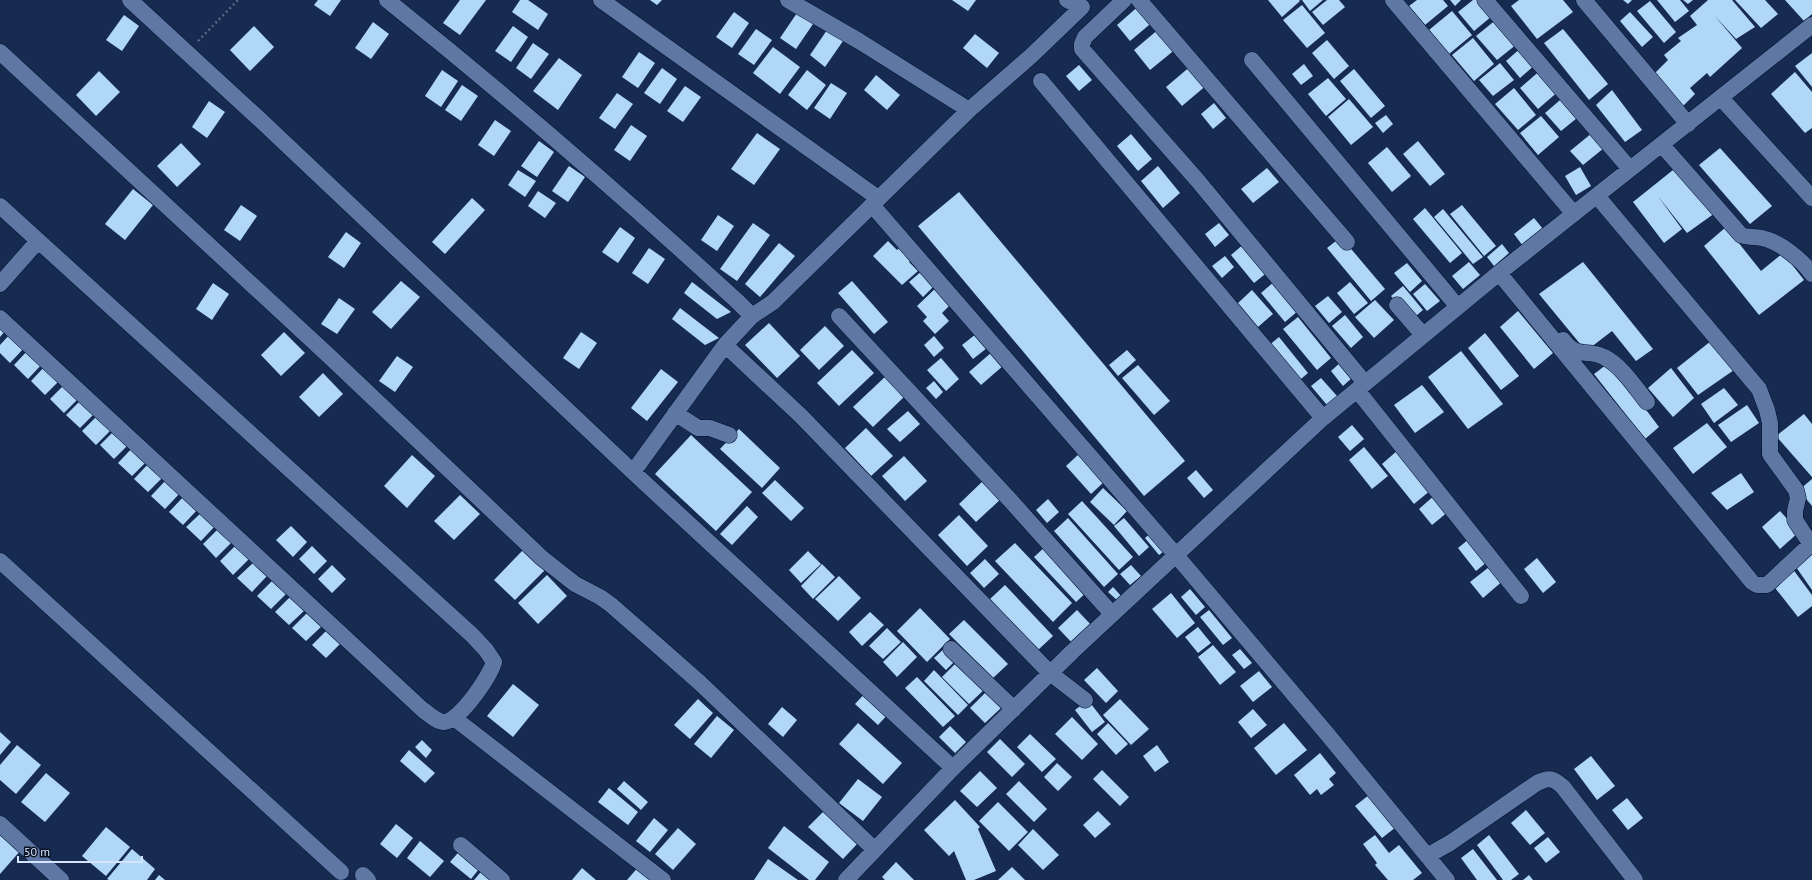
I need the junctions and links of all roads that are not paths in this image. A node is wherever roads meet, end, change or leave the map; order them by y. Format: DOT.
graph roads {
  1 [pos="130,0"];
  2 [pos="387,0"];
  3 [pos="601,0"];
  4 [pos="788,0"];
  5 [pos="1067,0"];
  6 [pos="1124,0"];
  7 [pos="1139,0"];
  8 [pos="1393,0"];
  9 [pos="1485,0"];
  10 [pos="1584,0"];
  11 [pos="1086,4"];
  12 [pos="1809,34"];
  13 [pos="0,52"];
  14 [pos="1252,60"];
  15 [pos="1041,81"];
  16 [pos="1721,98"];
  17 [pos="969,110"];
  18 [pos="1688,124"];
  19 [pos="1662,145"];
  20 [pos="1630,169"];
  21 [pos="1597,196"];
  22 [pos="1812,198"];
  23 [pos="875,201"];
  24 [pos="0,206"];
  25 [pos="1574,214"];
  26 [pos="38,241"];
  27 [pos="1347,242"];
  28 [pos="1504,270"];
  29 [pos="1812,274"];
  30 [pos="0,284"];
  31 [pos="1397,305"];
  32 [pos="1458,307"];
  33 [pos="752,316"];
  34 [pos="839,316"];
  35 [pos="0,318"];
  36 [pos="1423,335"];
  37 [pos="725,345"];
  38 [pos="1361,386"];
  39 [pos="1647,402"];
  40 [pos="676,413"];
  41 [pos="1323,418"];
  42 [pos="729,436"];
  43 [pos="633,472"];
  44 [pos="1812,545"];
  45 [pos="1175,554"];
  46 [pos="0,561"];
  47 [pos="1521,596"];
  48 [pos="1112,614"];
  49 [pos="951,649"];
  50 [pos="1050,673"];
  51 [pos="1085,700"];
  52 [pos="1014,708"];
  53 [pos="454,718"];
  54 [pos="953,768"];
  55 [pos="0,824"];
  56 [pos="462,845"];
  57 [pos="874,849"];
  58 [pos="1427,856"];
  59 [pos="341,872"];
  60 [pos="61,880"];
  61 [pos="502,880"];
  62 [pos="663,880"];
  63 [pos="846,880"];
  64 [pos="1447,880"];
  65 [pos="1635,880"];
  1 -- 43 [label="street"];
  2 -- 33 [label="street"];
  3 -- 23 [label="street"];
  4 -- 17 [label="street"];
  5 -- 11 [label="street"];
  6 -- 38 [label="street"];
  7 -- 27 [label="street"];
  8 -- 25 [label="street"];
  9 -- 20 [label="street"];
  10 -- 18 [label="street"];
  11 -- 17 [label="street"];
  12 -- 16 [label="street"];
  13 -- 57 [label="street"];
  14 -- 32 [label="street"];
  15 -- 41 [label="street"];
  16 -- 18 [label="street"];
  16 -- 22 [label="street"];
  17 -- 23 [label="street"];
  18 -- 19 [label="street"];
  19 -- 20 [label="street"];
  19 -- 29 [label="street"];
  20 -- 21 [label="street"];
  21 -- 25 [label="street"];
  21 -- 44 [label="street"];
  23 -- 33 [label="street"];
  23 -- 45 [label="street"];
  24 -- 26 [label="street"];
  25 -- 28 [label="street"];
  26 -- 30 [label="street"];
  26 -- 53 [label="street"];
  28 -- 32 [label="street"];
  28 -- 39 [label="street"];
  28 -- 44 [label="street"];
  31 -- 36 [label="street"];
  32 -- 36 [label="street"];
  33 -- 37 [label="street"];
  34 -- 48 [label="street"];
  35 -- 53 [label="street"];
  36 -- 38 [label="street"];
  37 -- 40 [label="street"];
  37 -- 50 [label="street"];
  38 -- 41 [label="street"];
  38 -- 47 [label="street"];
  40 -- 42 [label="street"];
  40 -- 43 [label="street"];
  41 -- 45 [label="street"];
  43 -- 54 [label="street"];
  45 -- 48 [label="street"];
  45 -- 58 [label="street"];
  46 -- 59 [label="street"];
  48 -- 50 [label="street"];
  49 -- 52 [label="street"];
  50 -- 51 [label="street"];
  50 -- 52 [label="street"];
  52 -- 54 [label="street"];
  53 -- 62 [label="street"];
  54 -- 57 [label="street"];
  55 -- 60 [label="street"];
  56 -- 61 [label="street"];
  57 -- 63 [label="street"];
  58 -- 64 [label="street"];
  58 -- 65 [label="street"];
}
